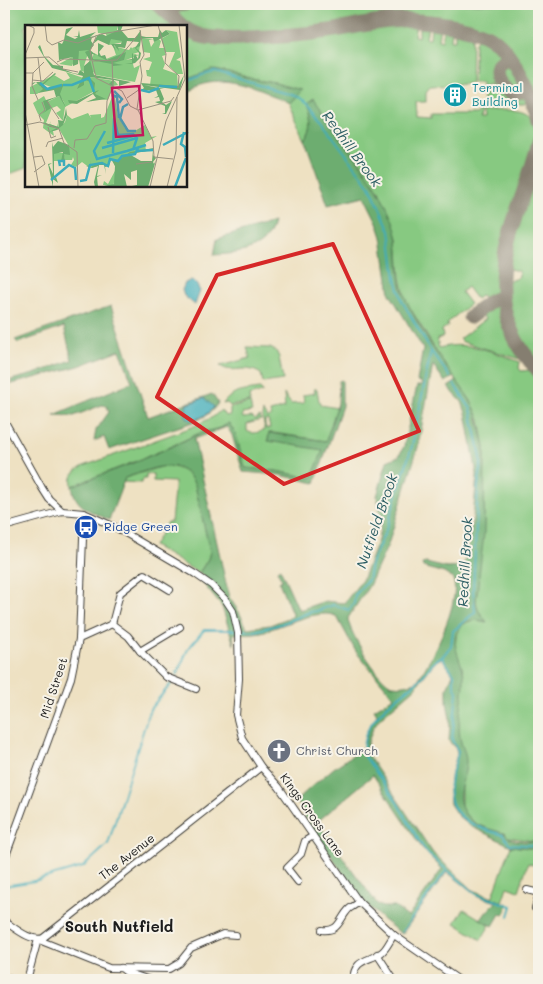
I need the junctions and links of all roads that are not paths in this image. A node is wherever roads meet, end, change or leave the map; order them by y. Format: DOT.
graph roads {
  1 [pos="4,420"];
  2 [pos="49,499"];
  3 [pos="62,510"];
  4 [pos="84,513"];
  5 [pos="48,514"];
  6 [pos="4,527"];
  7 [pos="170,590"];
  8 [pos="112,624"];
  9 [pos="180,627"];
  10 [pos="79,639"];
  11 [pos="140,651"];
  12 [pos="196,689"];
  13 [pos="261,767"];
  14 [pos="313,836"];
  15 [pos="4,861"];
  16 [pos="298,882"];
  17 [pos="527,890"];
  18 [pos="539,893"];
  19 [pos="359,902"];
  20 [pos="535,908"];
  21 [pos="4,921"];
  22 [pos="322,930"];
  23 [pos="236,935"];
  24 [pos="394,935"];
  25 [pos="40,940"];
  26 [pos="376,954"];
  27 [pos="120,967"];
  28 [pos="8,980"];
  29 [pos="13,980"];
  30 [pos="27,980"];
  31 [pos="150,980"];
  32 [pos="353,980"];
  33 [pos="394,980"];
  34 [pos="459,980"];
  1 -- 2 [label="street"];
  2 -- 3 [label="street"];
  2 -- 5 [label="street"];
  3 -- 4 [label="street, Kings Cross Lane"];
  3 -- 5 [label="street, Kings Cross Lane"];
  4 -- 10 [label="street, Mid Street"];
  4 -- 13 [label="street, Kings Cross Lane"];
  5 -- 6 [label="street, Kings Cross Lane"];
  7 -- 8 [label="street"];
  8 -- 10 [label="street"];
  8 -- 11 [label="street"];
  9 -- 11 [label="street"];
  10 -- 15 [label="street, Mid Street"];
  11 -- 12 [label="street"];
  13 -- 14 [label="street, Kings Cross Lane"];
  13 -- 25 [label="street, The Avenue"];
  14 -- 16 [label="street"];
  14 -- 19 [label="street, Kings Cross Lane"];
  17 -- 18 [label="street"];
  18 -- 20 [label="street"];
  19 -- 22 [label="street"];
  19 -- 24 [label="street, Kings Cross Lane"];
  21 -- 25 [label="street"];
  23 -- 27 [label="street"];
  24 -- 26 [label="street"];
  24 -- 34 [label="street, Kings Cross Lane"];
  25 -- 27 [label="street"];
  25 -- 30 [label="street"];
  26 -- 32 [label="street"];
  26 -- 33 [label="street"];
  27 -- 31 [label="street"];
  28 -- 29 [label="street"];
}
